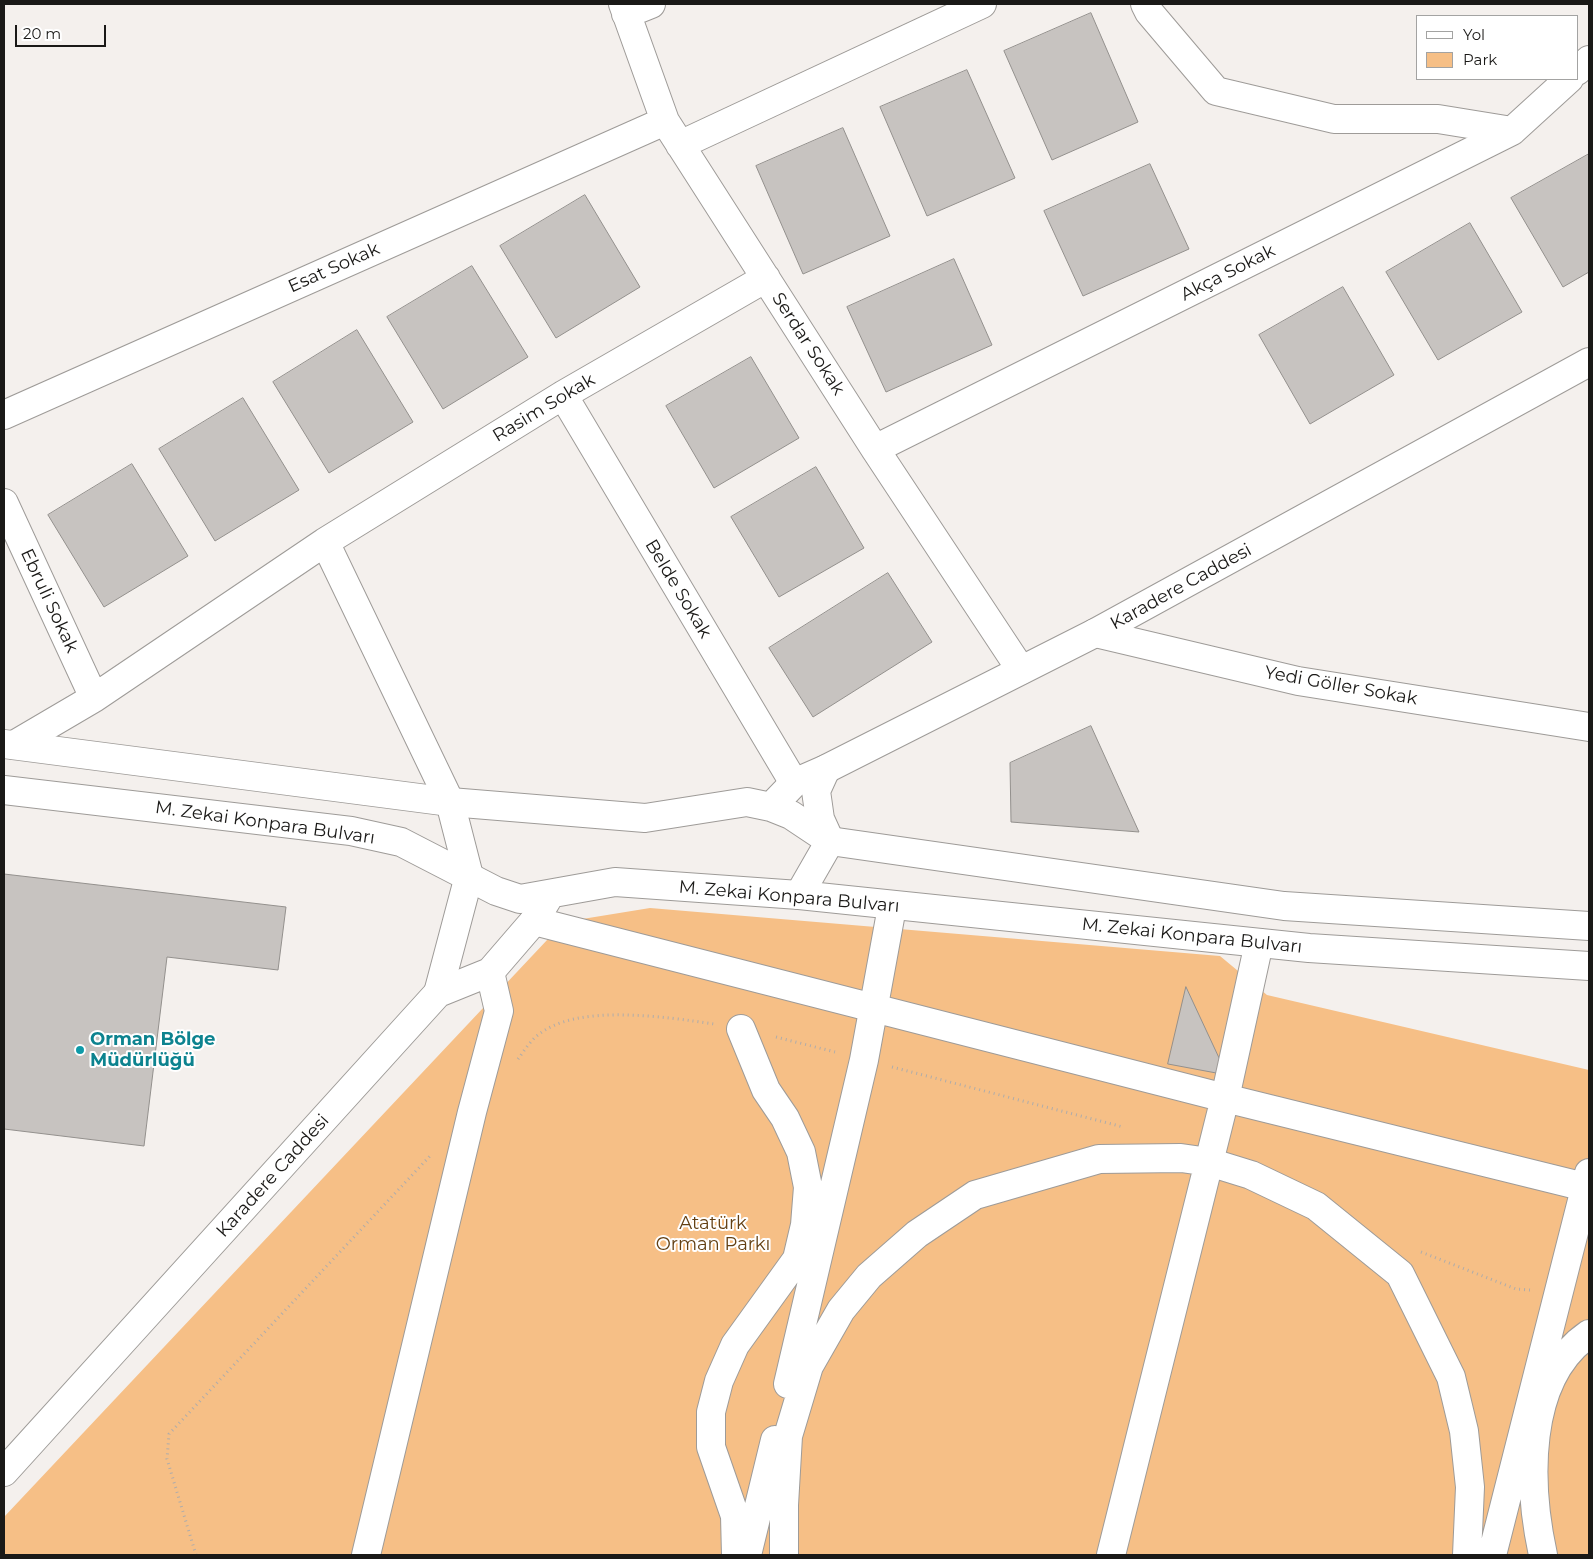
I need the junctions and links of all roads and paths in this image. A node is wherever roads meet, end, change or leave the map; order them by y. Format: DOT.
graph roads {
  1 [pos="651,4"];
  2 [pos="982,4"];
  3 [pos="1145,4"];
  4 [pos="624,9"];
  5 [pos="1589,60"];
  6 [pos="1578,70"];
  7 [pos="1568,80"];
  8 [pos="665,121"];
  9 [pos="1512,131"];
  10 [pos="680,145"];
  11 [pos="766,278"];
  12 [pos="1589,362"];
  13 [pos="563,395"];
  14 [pos="4,415"];
  15 [pos="875,449"];
  16 [pos="4,503"];
  17 [pos="325,542"];
  18 [pos="1095,633"];
  19 [pos="1021,670"];
  20 [pos="94,698"];
  21 [pos="1589,727"];
  22 [pos="9,745"];
  23 [pos="826,769"];
  24 [pos="794,783"];
  25 [pos="4,790"];
  26 [pos="450,802"];
  27 [pos="771,806"];
  28 [pos="830,841"];
  29 [pos="469,876"];
  30 [pos="550,896"];
  31 [pos="799,896"];
  32 [pos="892,907"];
  33 [pos="534,921"];
  34 [pos="1589,926"];
  35 [pos="1259,943"];
  36 [pos="1589,966"];
  37 [pos="490,972"];
  38 [pos="438,993"];
  39 [pos="874,1008"];
  40 [pos="741,1029"];
  41 [pos="1225,1098"];
  42 [pos="1209,1162"];
  43 [pos="1588,1183"];
  44 [pos="1589,1334"];
  45 [pos="169,1434"];
  46 [pos="4,1472"];
  47 [pos="196,1555"];
  48 [pos="366,1555"];
  49 [pos="736,1555"];
  50 [pos="747,1555"];
  51 [pos="784,1555"];
  52 [pos="1111,1555"];
  53 [pos="1467,1555"];
  54 [pos="1492,1555"];
  55 [pos="1543,1555"];
  1 -- 4 [label="street"];
  2 -- 10 [label="street"];
  3 -- 9 [label="street"];
  4 -- 8 [label="street, Serdar Sokak"];
  5 -- 6 [label="street"];
  7 -- 9 [label="street, Akça Sokak"];
  8 -- 10 [label="street, Serdar Sokak"];
  8 -- 14 [label="street, Esat Sokak"];
  9 -- 15 [label="street, Akça Sokak"];
  10 -- 11 [label="street, Serdar Sokak"];
  11 -- 13 [label="street, Rasim Sokak"];
  11 -- 15 [label="street, Serdar Sokak"];
  12 -- 18 [label="street, Karadere Caddesi"];
  13 -- 17 [label="street, Rasim Sokak"];
  13 -- 24 [label="street, Belde Sokak"];
  15 -- 19 [label="street, Serdar Sokak"];
  16 -- 20 [label="street, Ebruli Sokak"];
  17 -- 20 [label="street, Rasim Sokak"];
  17 -- 26 [label="street"];
  18 -- 19 [label="street, Karadere Caddesi"];
  18 -- 21 [label="street, Yedi Göller Sokak"];
  19 -- 23 [label="street, Karadere Caddesi"];
  20 -- 22 [label="street, Rasim Sokak"];
  22 -- 26 [label="street"];
  23 -- 24 [label="street, Karadere Caddesi"];
  23 -- 28 [label="street"];
  24 -- 27 [label="street, Karadere Caddesi"];
  25 -- 29 [label="street, M. Zekai Konpara Bulvarı"];
  26 -- 27 [label="street"];
  26 -- 29 [label="street"];
  27 -- 28 [label="street"];
  28 -- 31 [label="street"];
  28 -- 34 [label="street"];
  29 -- 30 [label="street, M. Zekai Konpara Bulvarı"];
  29 -- 38 [label="street"];
  30 -- 31 [label="street, M. Zekai Konpara Bulvarı"];
  30 -- 33 [label="street, Karadere Caddesi"];
  31 -- 32 [label="street, M. Zekai Konpara Bulvarı"];
  32 -- 35 [label="street, M. Zekai Konpara Bulvarı"];
  32 -- 39 [label="street"];
  33 -- 37 [label="street, Karadere Caddesi"];
  33 -- 39 [label="street"];
  35 -- 36 [label="street, M. Zekai Konpara Bulvarı"];
  35 -- 41 [label="street"];
  37 -- 38 [label="street, Karadere Caddesi"];
  37 -- 48 [label="street"];
  38 -- 46 [label="street, Karadere Caddesi"];
  39 -- 41 [label="street"];
  39 -- 50 [label="street"];
  40 -- 49 [label="street"];
  41 -- 42 [label="street"];
  41 -- 43 [label="street"];
  42 -- 51 [label="street"];
  42 -- 52 [label="street"];
  42 -- 53 [label="street"];
  43 -- 54 [label="street"];
  44 -- 55 [label="street"];
  45 -- 47 [label="path"];
}
